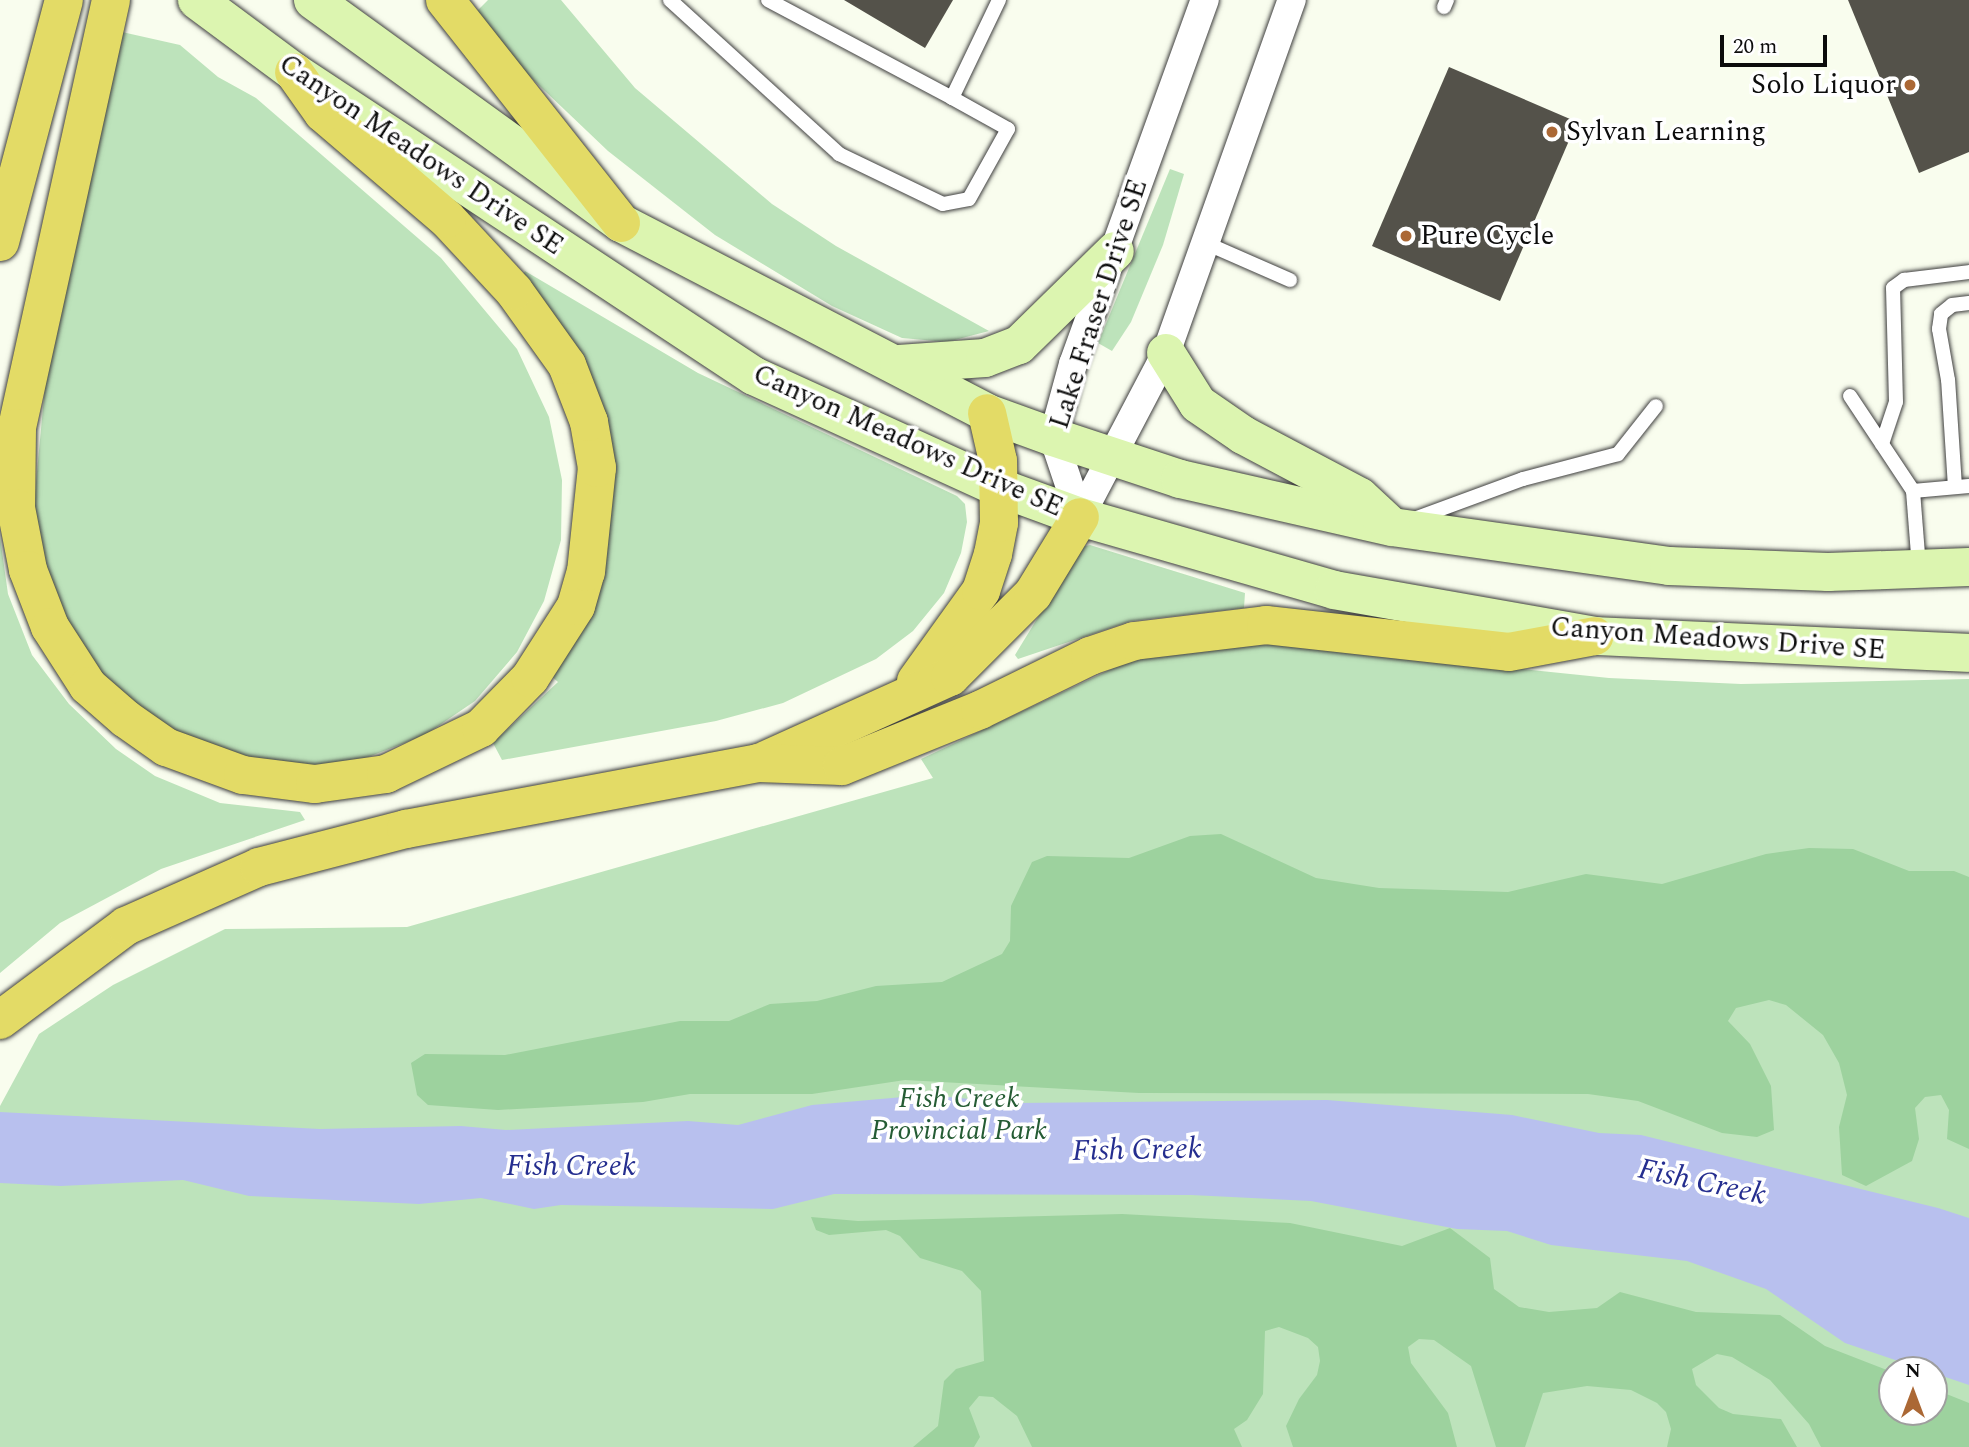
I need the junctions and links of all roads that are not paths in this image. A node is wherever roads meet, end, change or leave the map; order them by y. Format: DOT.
graph roads {
  1 [pos="64,0"];
  2 [pos="111,0"];
  3 [pos="197,0"];
  4 [pos="313,0"];
  5 [pos="444,0"];
  6 [pos="670,0"];
  7 [pos="768,0"];
  8 [pos="999,0"];
  9 [pos="1205,0"];
  10 [pos="1292,0"];
  11 [pos="294,72"];
  12 [pos="951,98"];
  13 [pos="621,223"];
  14 [pos="0,242"];
  15 [pos="1203,242"];
  16 [pos="1115,251"];
  17 [pos="1969,272"];
  18 [pos="1290,280"];
  19 [pos="1969,303"];
  20 [pos="1166,353"];
  21 [pos="899,364"];
  22 [pos="1850,396"];
  23 [pos="1656,407"];
  24 [pos="987,413"];
  25 [pos="1053,437"];
  26 [pos="1882,444"];
  27 [pos="1115,457"];
  28 [pos="998,487"];
  29 [pos="1962,487"];
  30 [pos="1913,491"];
  31 [pos="1080,517"];
  32 [pos="1392,527"];
  33 [pos="1969,566"];
  34 [pos="1919,568"];
  35 [pos="1595,636"];
  36 [pos="1969,653"];
  37 [pos="902,700"];
  38 [pos="758,763"];
  39 [pos="11,1010"];
  1 -- 14 [label="highway"];
  2 -- 11 [label="highway"];
  3 -- 11 [label="main road, Canyon Meadows Drive SE"];
  4 -- 13 [label="main road, Canyon Meadows Drive SE"];
  5 -- 13 [label="highway"];
  6 -- 12 [label="lane"];
  7 -- 12 [label="lane"];
  8 -- 12 [label="lane"];
  9 -- 16 [label="street, Lake Fraser Drive SE"];
  10 -- 15 [label="street"];
  11 -- 28 [label="main road, Canyon Meadows Drive SE"];
  13 -- 21 [label="main road, Canyon Meadows Drive SE"];
  15 -- 18 [label="lane"];
  15 -- 20 [label="street"];
  16 -- 21 [label="main road"];
  16 -- 25 [label="street, Lake Fraser Drive SE"];
  17 -- 26 [label="lane"];
  19 -- 29 [label="lane"];
  20 -- 27 [label="street"];
  20 -- 32 [label="main road"];
  21 -- 24 [label="main road, Canyon Meadows Drive SE"];
  22 -- 26 [label="lane"];
  23 -- 32 [label="lane"];
  24 -- 25 [label="main road, Canyon Meadows Drive SE"];
  24 -- 28 [label="highway"];
  25 -- 27 [label="main road, Canyon Meadows Drive SE"];
  25 -- 31 [label="street, Lake Fraser Drive SE"];
  26 -- 30 [label="lane"];
  27 -- 31 [label="street"];
  27 -- 32 [label="main road, Canyon Meadows Drive SE"];
  28 -- 31 [label="main road, Canyon Meadows Drive SE"];
  28 -- 37 [label="highway"];
  29 -- 30 [label="lane"];
  30 -- 34 [label="lane"];
  31 -- 35 [label="main road, Canyon Meadows Drive SE"];
  31 -- 37 [label="highway"];
  32 -- 34 [label="main road, Canyon Meadows Drive SE"];
  33 -- 34 [label="main road, Canyon Meadows Drive SE"];
  35 -- 36 [label="main road, Canyon Meadows Drive SE"];
  35 -- 38 [label="highway"];
  37 -- 38 [label="highway"];
  38 -- 39 [label="highway"];
}
